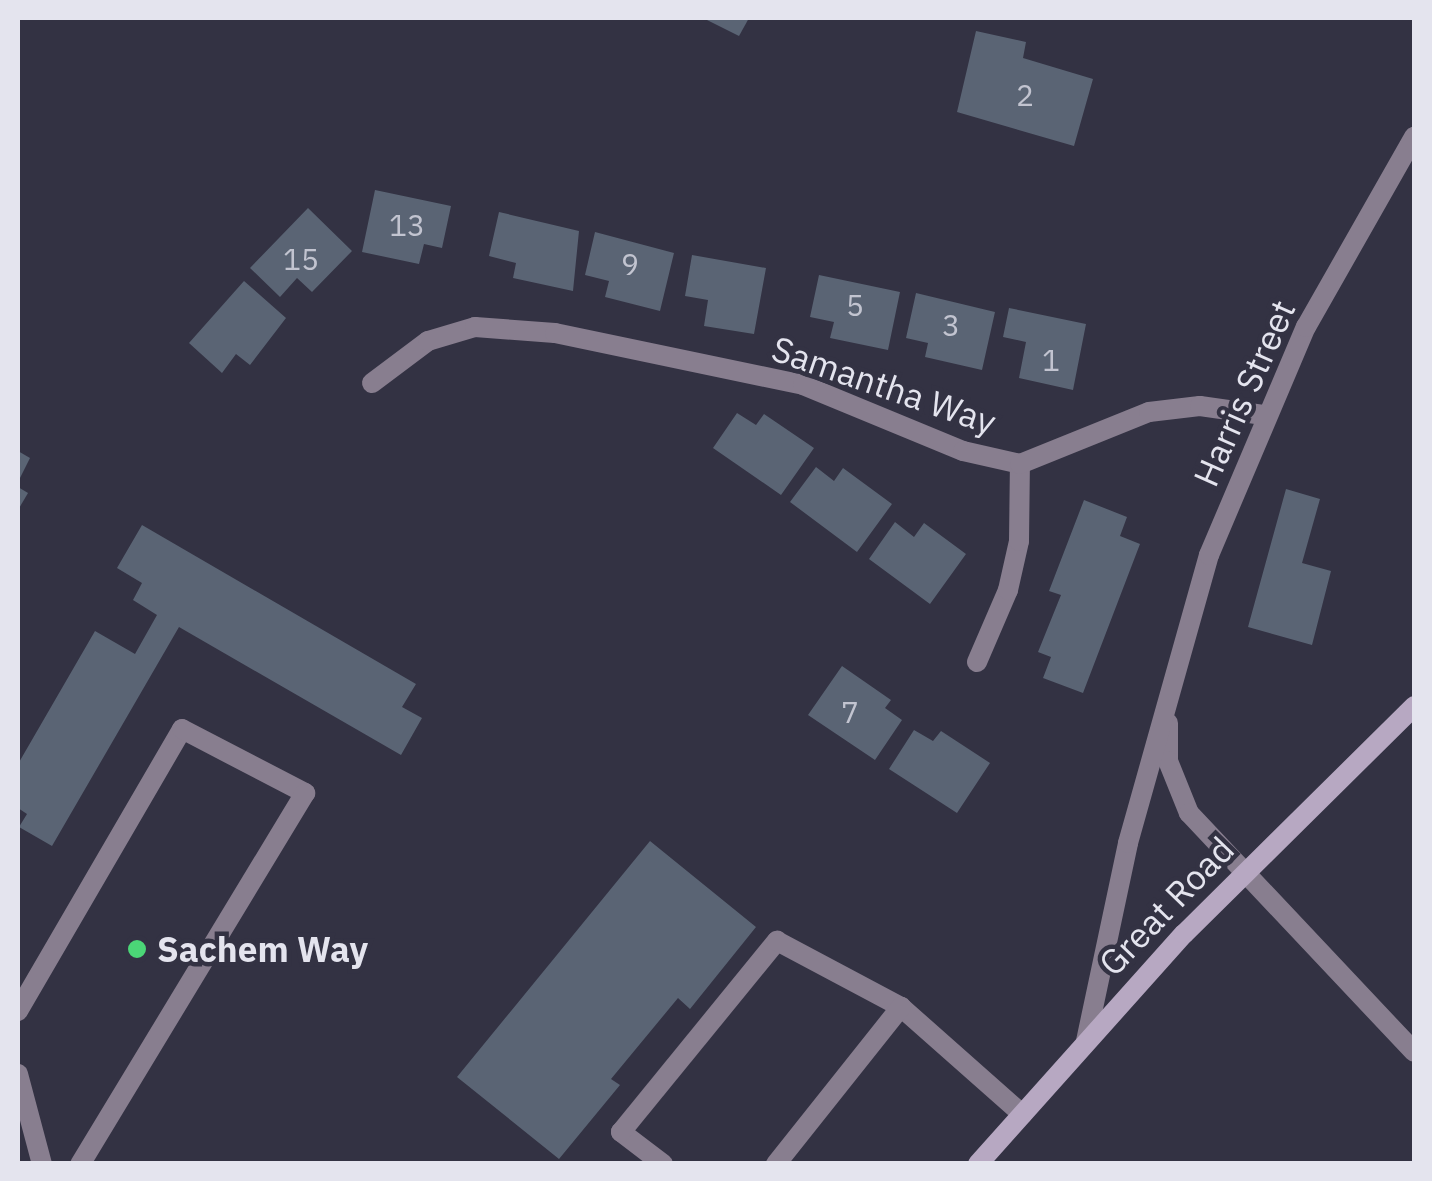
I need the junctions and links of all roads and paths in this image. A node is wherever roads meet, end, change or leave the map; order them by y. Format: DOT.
graph roads {
  1 [pos="1414,136"];
  2 [pos="372,383"];
  3 [pos="1264,415"];
  4 [pos="1020,464"];
  5 [pos="978,662"];
  6 [pos="1168,692"];
  7 [pos="1414,706"];
  8 [pos="1242,874"];
  9 [pos="901,1007"];
  10 [pos="18,1011"];
  11 [pos="1086,1042"];
  12 [pos="1414,1052"];
  13 [pos="18,1074"];
  14 [pos="1022,1114"];
  15 [pos="42,1164"];
  16 [pos="80,1164"];
  17 [pos="664,1164"];
  18 [pos="776,1164"];
  19 [pos="978,1164"];
  1 -- 3 [label="street, Harris Street"];
  2 -- 4 [label="street, Samantha Way"];
  3 -- 4 [label="street, Samantha Way"];
  3 -- 6 [label="street, Harris Street"];
  4 -- 5 [label="street"];
  6 -- 8 [label="street, Harris Street"];
  6 -- 11 [label="street, Harris Street"];
  7 -- 8 [label="main road, Great Road"];
  8 -- 11 [label="main road, Great Road"];
  8 -- 12 [label="street, Harris Street"];
  9 -- 14 [label="street"];
  9 -- 17 [label="street"];
  9 -- 18 [label="street"];
  10 -- 16 [label="street"];
  11 -- 14 [label="main road, Great Road"];
  13 -- 15 [label="street"];
  14 -- 19 [label="main road, Great Road"];
}
